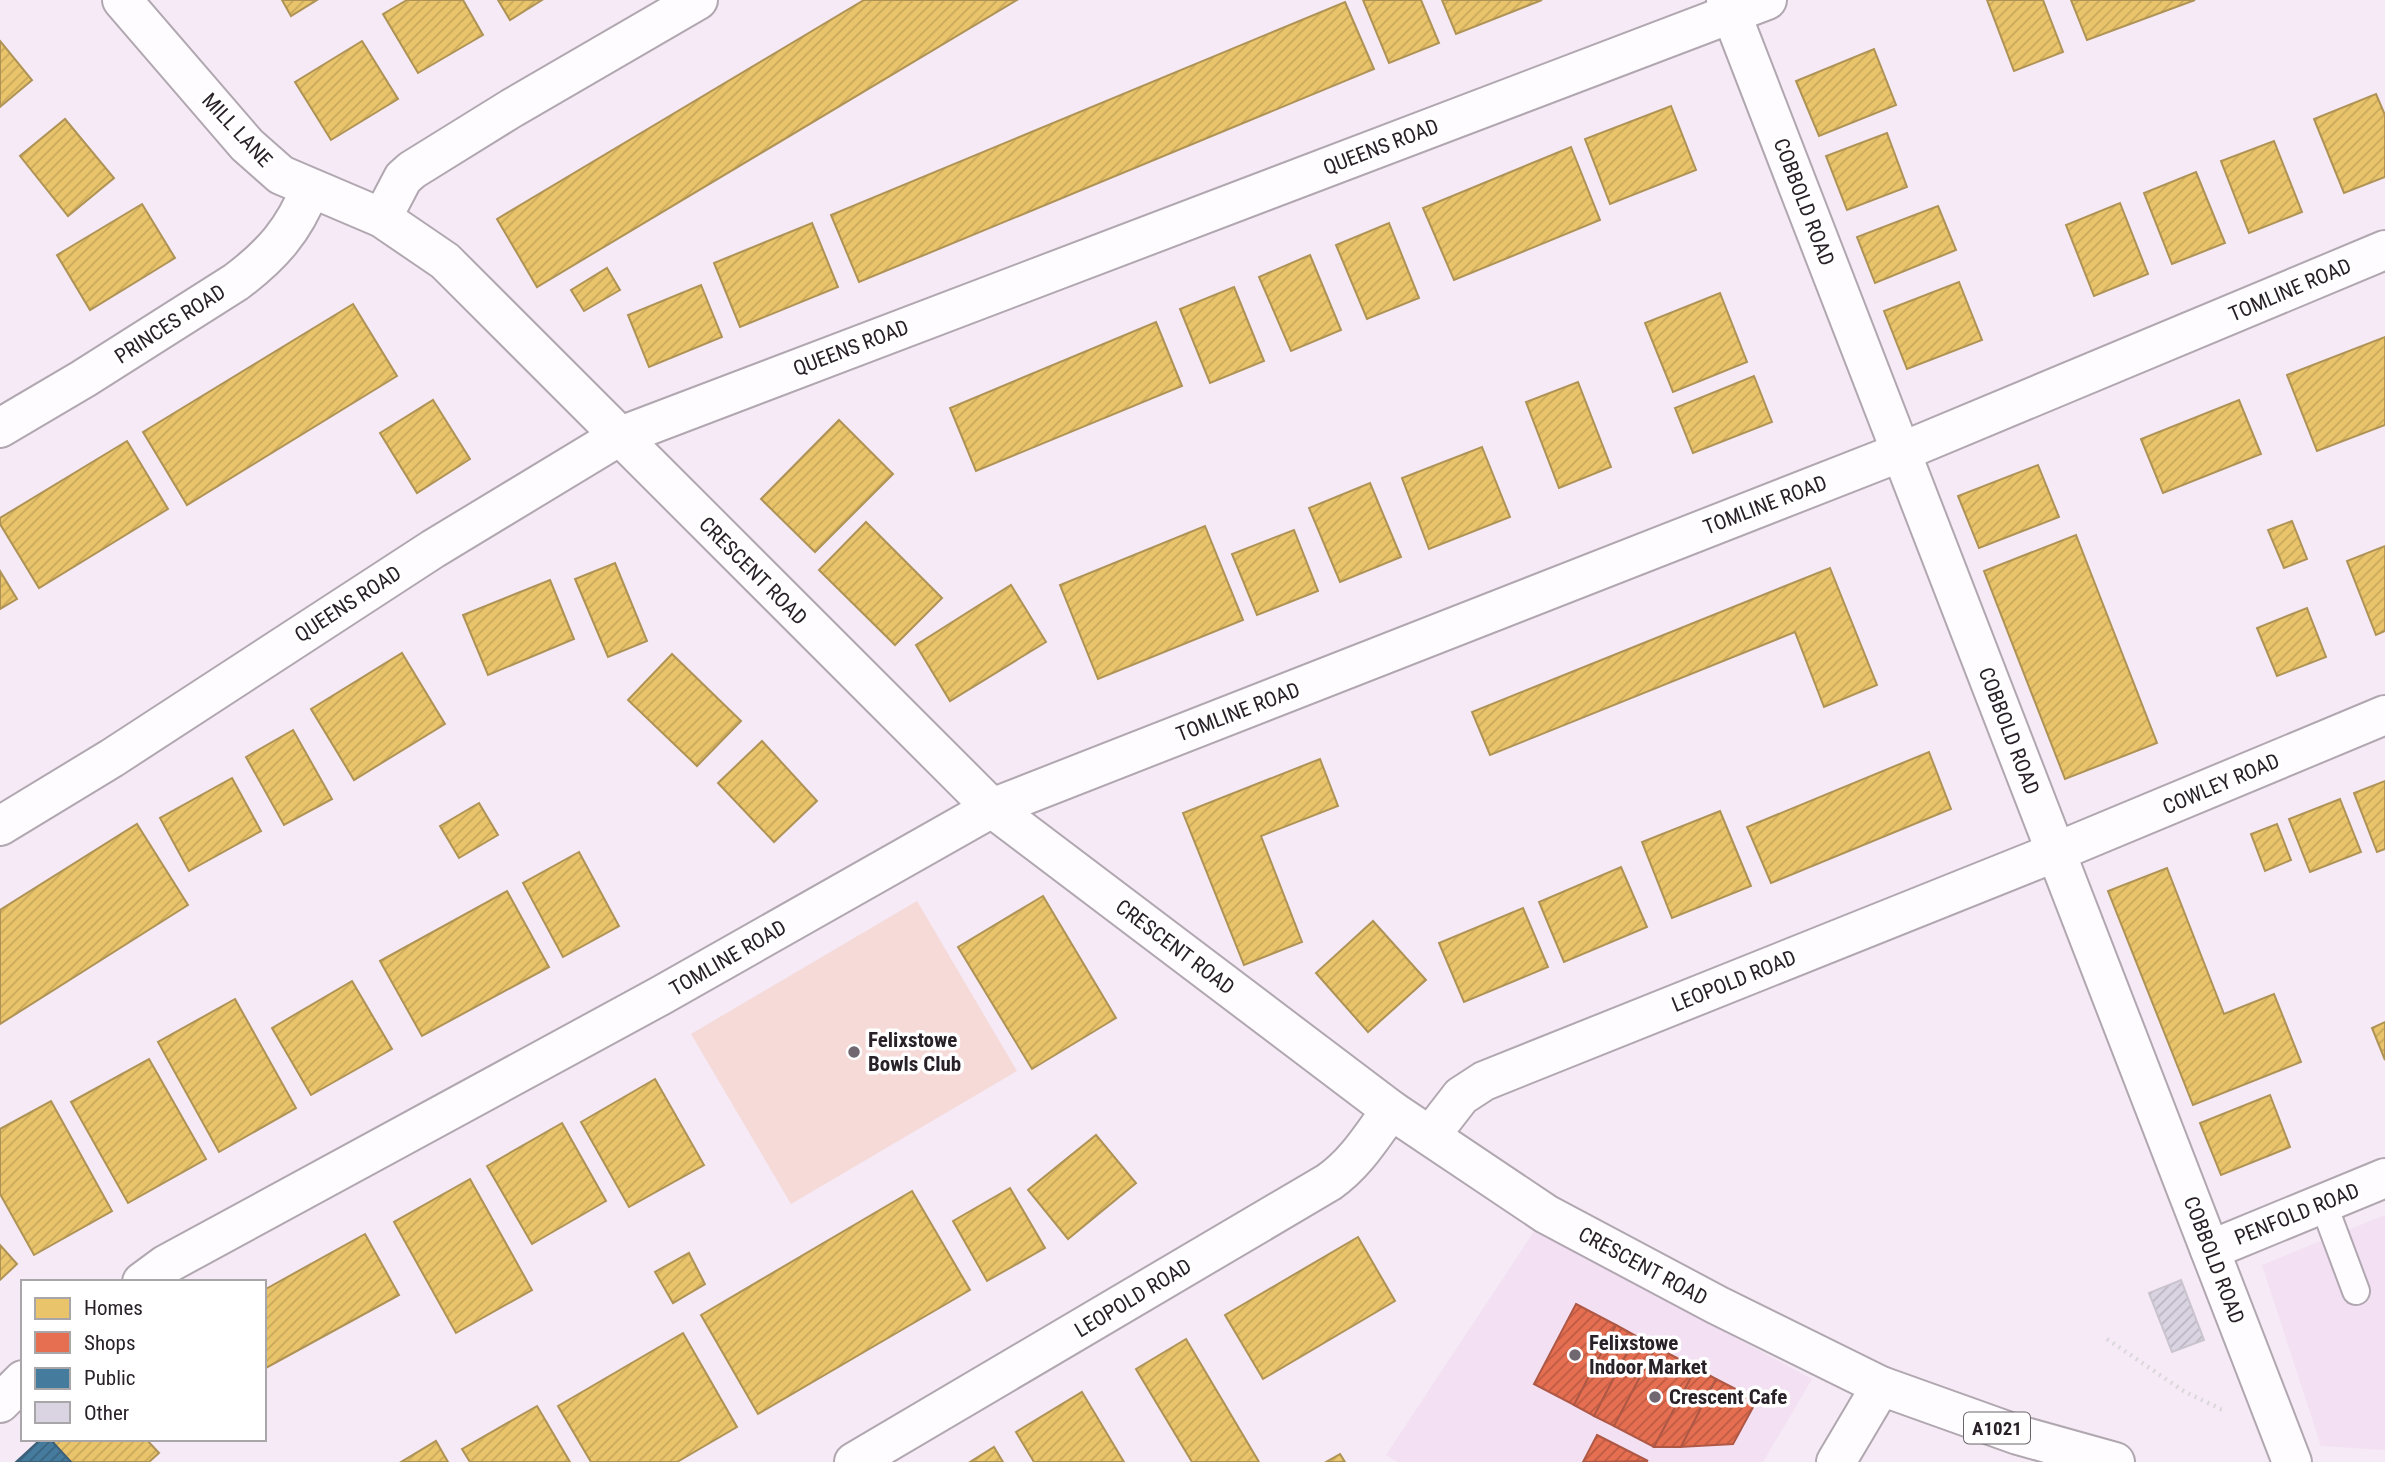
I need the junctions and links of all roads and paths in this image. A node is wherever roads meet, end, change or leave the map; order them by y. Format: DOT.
graph roads {
  1 [pos="122,0"];
  2 [pos="698,0"];
  3 [pos="1767,0"];
  4 [pos="1729,7"];
  5 [pos="310,189"];
  6 [pos="382,218"];
  7 [pos="2385,250"];
  8 [pos="0,428"];
  9 [pos="618,437"];
  10 [pos="1901,452"];
  11 [pos="2385,715"];
  12 [pos="992,808"];
  13 [pos="0,827"];
  14 [pos="2056,852"];
  15 [pos="1391,1110"];
  16 [pos="1430,1136"];
  17 [pos="2385,1178"];
  18 [pos="2323,1203"];
  19 [pos="2210,1250"];
  20 [pos="145,1280"];
  21 [pos="2356,1291"];
  22 [pos="2107,1339"];
  23 [pos="21,1382"];
  24 [pos="1881,1386"];
  25 [pos="0,1403"];
  26 [pos="2272,1411"];
  27 [pos="854,1462"];
  28 [pos="1836,1462"];
  29 [pos="2115,1462"];
  30 [pos="2292,1462"];
  1 -- 5 [label="street, MILL LANE"];
  2 -- 6 [label="street"];
  3 -- 4 [label="street, QUEENS ROAD"];
  4 -- 9 [label="street, QUEENS ROAD"];
  4 -- 10 [label="street, COBBOLD ROAD"];
  5 -- 6 [label="street, MILL LANE"];
  5 -- 8 [label="street, PRINCES ROAD"];
  6 -- 9 [label="street, CRESCENT ROAD"];
  7 -- 10 [label="street, TOMLINE ROAD"];
  9 -- 12 [label="street, CRESCENT ROAD"];
  9 -- 13 [label="street, QUEENS ROAD"];
  10 -- 12 [label="street, TOMLINE ROAD"];
  10 -- 14 [label="street, COBBOLD ROAD"];
  11 -- 14 [label="street, COWLEY ROAD"];
  12 -- 15 [label="street, CRESCENT ROAD"];
  12 -- 20 [label="street, TOMLINE ROAD"];
  14 -- 16 [label="street, LEOPOLD ROAD"];
  14 -- 19 [label="street, COBBOLD ROAD"];
  15 -- 16 [label="street, CRESCENT ROAD"];
  15 -- 27 [label="street, LEOPOLD ROAD"];
  16 -- 24 [label="street, CRESCENT ROAD"];
  17 -- 18 [label="street, PENFOLD ROAD"];
  18 -- 19 [label="street, PENFOLD ROAD"];
  18 -- 21 [label="lane"];
  19 -- 26 [label="street, COBBOLD ROAD"];
  22 -- 26 [label="path"];
  23 -- 25 [label="street"];
  24 -- 28 [label="street"];
  24 -- 29 [label="street, CRESCENT ROAD / A1021"];
  26 -- 30 [label="street, COBBOLD ROAD"];
}
